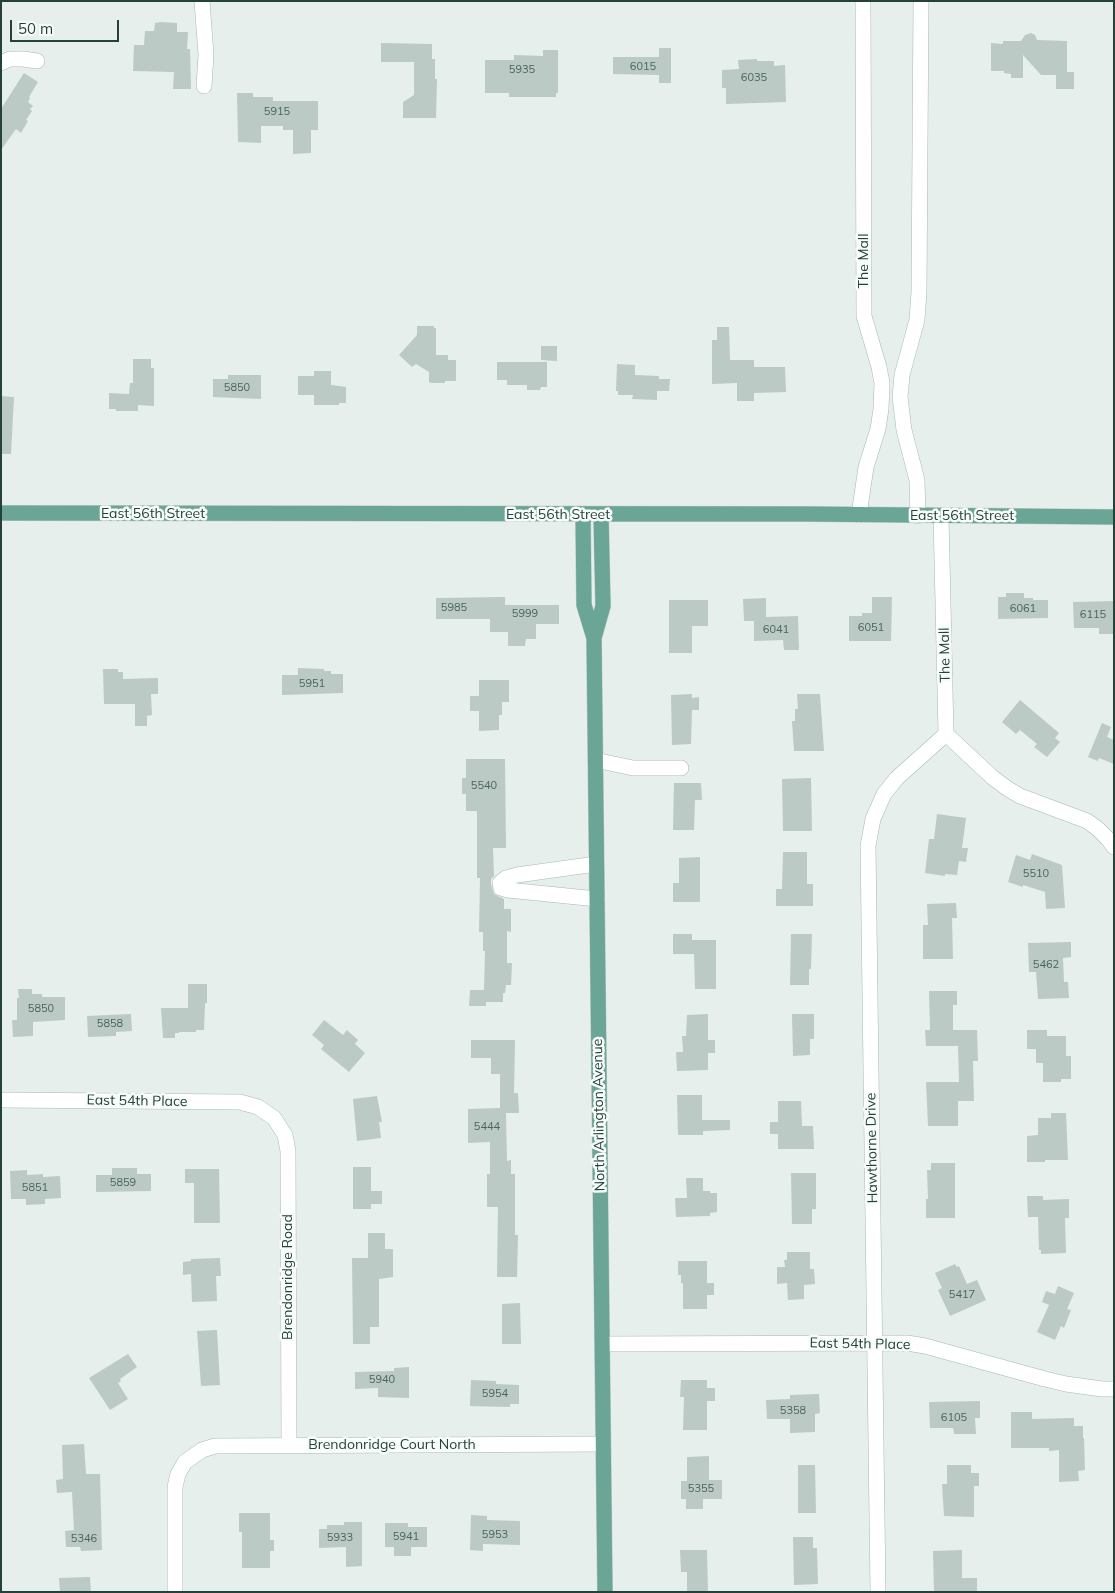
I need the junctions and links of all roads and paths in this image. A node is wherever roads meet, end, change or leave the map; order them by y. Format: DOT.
graph roads {
  1 [pos="202,1"];
  2 [pos="864,1"];
  3 [pos="921,1"];
  4 [pos="37,61"];
  5 [pos="1,63"];
  6 [pos="204,86"];
  7 [pos="882,390"];
  8 [pos="900,390"];
  9 [pos="878,429"];
  10 [pos="904,430"];
  11 [pos="1,513"];
  12 [pos="583,515"];
  13 [pos="601,515"];
  14 [pos="859,515"];
  15 [pos="918,516"];
  16 [pos="941,516"];
  17 [pos="1114,517"];
  18 [pos="594,638"];
  19 [pos="946,734"];
  20 [pos="595,760"];
  21 [pos="681,768"];
  22 [pos="1114,847"];
  23 [pos="596,864"];
  24 [pos="597,899"];
  25 [pos="1,1100"];
  26 [pos="270,1114"];
  27 [pos="602,1344"];
  28 [pos="875,1344"];
  29 [pos="1114,1389"];
  30 [pos="603,1444"];
  31 [pos="289,1446"];
  32 [pos="175,1592"];
  33 [pos="604,1592"];
  34 [pos="878,1592"];
  1 -- 6 [label="street"];
  2 -- 7 [label="street, The Mall"];
  3 -- 8 [label="street"];
  4 -- 5 [label="street"];
  7 -- 8 [label="street"];
  7 -- 9 [label="street, The Mall"];
  8 -- 10 [label="street"];
  9 -- 10 [label="street"];
  9 -- 14 [label="street, The Mall"];
  10 -- 15 [label="street"];
  11 -- 12 [label="main road, East 56th Street"];
  12 -- 13 [label="main road, East 56th Street"];
  12 -- 18 [label="main road, North Arlington Avenue"];
  13 -- 14 [label="main road, East 56th Street"];
  13 -- 18 [label="main road, North Arlington Avenue"];
  14 -- 15 [label="main road, East 56th Street"];
  15 -- 16 [label="main road, East 56th Street"];
  16 -- 17 [label="main road, East 56th Street"];
  16 -- 19 [label="street, The Mall"];
  18 -- 20 [label="main road, North Arlington Avenue"];
  19 -- 22 [label="street"];
  19 -- 28 [label="street, Hawthorne Drive"];
  20 -- 21 [label="street"];
  20 -- 23 [label="main road, North Arlington Avenue"];
  23 -- 24 [label="main road, North Arlington Avenue"];
  23 -- 24 [label="street"];
  24 -- 27 [label="main road, North Arlington Avenue"];
  25 -- 26 [label="street, East 54th Place"];
  26 -- 31 [label="street, Brendonridge Road"];
  27 -- 28 [label="street, East 54th Place"];
  27 -- 30 [label="main road, North Arlington Avenue"];
  28 -- 29 [label="street, East 54th Place"];
  28 -- 34 [label="street, Hawthorne Drive"];
  30 -- 31 [label="street, Brendonridge Court North"];
  30 -- 33 [label="main road, North Arlington Avenue"];
  31 -- 32 [label="street, Brendonridge Court North"];
}
